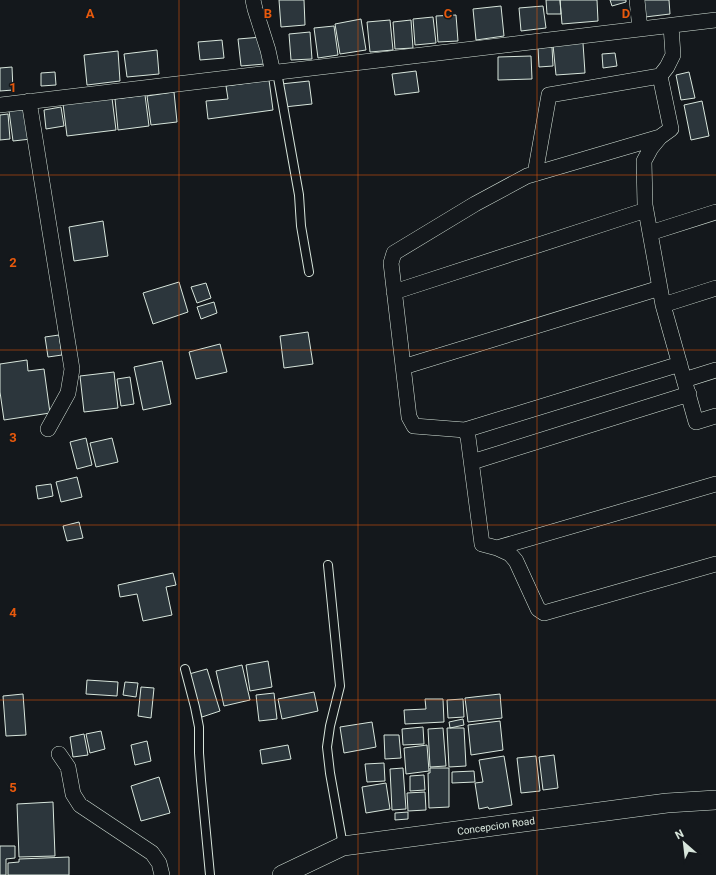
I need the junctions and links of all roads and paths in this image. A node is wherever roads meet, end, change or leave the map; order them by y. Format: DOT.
graph roads {
  1 [pos="253,0"];
  2 [pos="637,0"];
  3 [pos="716,20"];
  4 [pos="671,26"];
  5 [pos="640,29"];
  6 [pos="275,72"];
  7 [pos="660,76"];
  8 [pos="29,101"];
  9 [pos="0,105"];
  10 [pos="660,137"];
  11 [pos="534,174"];
  12 [pos="646,210"];
  13 [pos="716,212"];
  14 [pos="650,233"];
  15 [pos="308,272"];
  16 [pos="660,288"];
  17 [pos="716,288"];
  18 [pos="394,292"];
  19 [pos="663,305"];
  20 [pos="680,364"];
  21 [pos="403,367"];
  22 [pos="716,370"];
  23 [pos="686,387"];
  24 [pos="716,416"];
  25 [pos="48,429"];
  26 [pos="465,430"];
  27 [pos="472,462"];
  28 [pos="716,484"];
  29 [pos="497,548"];
  30 [pos="716,564"];
  31 [pos="328,566"];
  32 [pos="185,669"];
  33 [pos="59,754"];
  34 [pos="716,800"];
  35 [pos="344,846"];
  36 [pos="162,875"];
  37 [pos="210,875"];
  38 [pos="282,875"];
  1 -- 6 [label="street"];
  2 -- 5 [label="street"];
  3 -- 4 [label="street"];
  4 -- 5 [label="street"];
  4 -- 7 [label="street"];
  5 -- 6 [label="street"];
  6 -- 8 [label="street"];
  6 -- 15 [label="lane"];
  7 -- 10 [label="street"];
  7 -- 11 [label="street"];
  8 -- 9 [label="street"];
  8 -- 25 [label="street"];
  10 -- 11 [label="street"];
  10 -- 12 [label="street"];
  11 -- 18 [label="street"];
  12 -- 14 [label="street"];
  12 -- 18 [label="street"];
  13 -- 14 [label="street"];
  14 -- 16 [label="street"];
  16 -- 19 [label="street"];
  16 -- 21 [label="street"];
  17 -- 19 [label="street"];
  18 -- 21 [label="street"];
  19 -- 20 [label="street"];
  20 -- 23 [label="street"];
  20 -- 26 [label="street"];
  21 -- 26 [label="street"];
  22 -- 23 [label="street"];
  23 -- 24 [label="street"];
  23 -- 27 [label="street"];
  26 -- 27 [label="street"];
  27 -- 29 [label="street"];
  28 -- 29 [label="street"];
  29 -- 30 [label="street"];
  31 -- 35 [label="lane"];
  32 -- 37 [label="lane"];
  33 -- 36 [label="street"];
  34 -- 35 [label="street, Concepcion Road"];
  35 -- 38 [label="street, Concepcion Road"];
}
